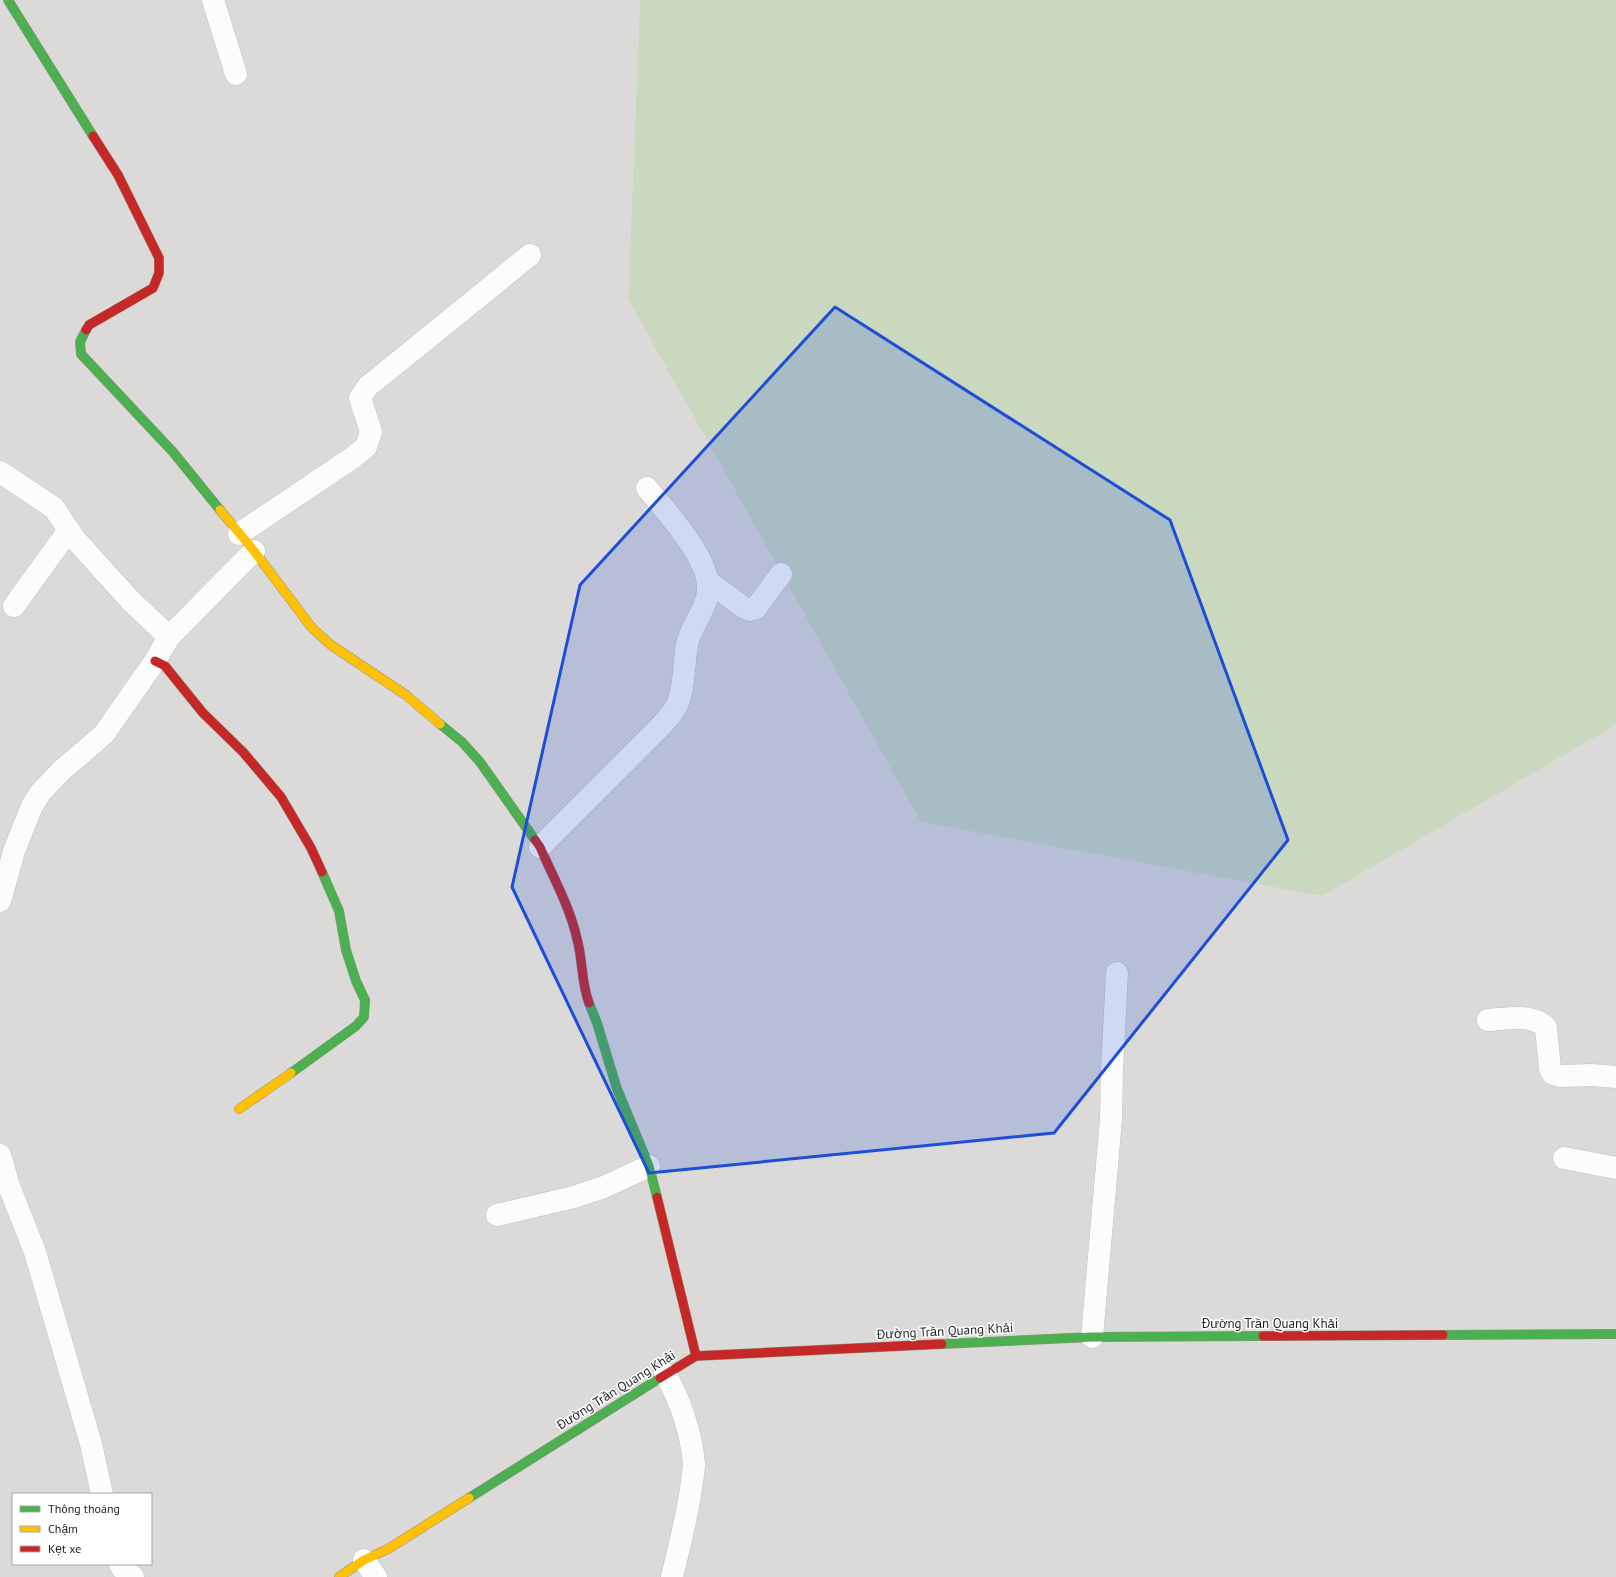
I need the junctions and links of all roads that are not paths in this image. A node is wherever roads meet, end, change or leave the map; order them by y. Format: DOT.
graph roads {
  1 [pos="8,0"];
  2 [pos="213,0"];
  3 [pos="236,74"];
  4 [pos="530,255"];
  5 [pos="0,472"];
  6 [pos="647,488"];
  7 [pos="69,530"];
  8 [pos="240,534"];
  9 [pos="254,551"];
  10 [pos="781,574"];
  11 [pos="708,581"];
  12 [pos="14,606"];
  13 [pos="169,637"];
  14 [pos="155,662"];
  15 [pos="540,847"];
  16 [pos="0,901"];
  17 [pos="1117,973"];
  18 [pos="1488,1020"];
  19 [pos="1616,1077"];
  20 [pos="239,1109"];
  21 [pos="0,1155"];
  22 [pos="1564,1158"];
  23 [pos="649,1166"];
  24 [pos="1616,1168"];
  25 [pos="497,1215"];
  26 [pos="1616,1334"];
  27 [pos="1092,1337"];
  28 [pos="696,1356"];
  29 [pos="665,1374"];
  30 [pos="102,1493"];
  31 [pos="120,1565"];
  32 [pos="370,1568"];
  33 [pos="133,1577"];
  34 [pos="339,1577"];
  35 [pos="672,1577"];
  1 -- 8 [label="street"];
  2 -- 3 [label="street"];
  4 -- 8 [label="street"];
  5 -- 7 [label="street"];
  6 -- 11 [label="street"];
  7 -- 12 [label="street"];
  7 -- 13 [label="street"];
  8 -- 9 [label="street"];
  9 -- 13 [label="street"];
  9 -- 15 [label="street"];
  10 -- 11 [label="street"];
  11 -- 15 [label="street"];
  13 -- 14 [label="street"];
  14 -- 16 [label="street"];
  14 -- 20 [label="street"];
  15 -- 23 [label="street"];
  17 -- 27 [label="street"];
  18 -- 19 [label="street"];
  21 -- 30 [label="street"];
  22 -- 24 [label="street"];
  23 -- 25 [label="street"];
  23 -- 28 [label="street"];
  26 -- 27 [label="street, Đường Trần Quang Khải"];
  27 -- 28 [label="street, Đường Trần Quang Khải"];
  28 -- 29 [label="street, Đường Trần Quang Khải"];
  29 -- 32 [label="street, Đường Trần Quang Khải"];
  29 -- 35 [label="street"];
  31 -- 33 [label="street"];
  32 -- 34 [label="street, Đường Trần Quang Khải"];
}
